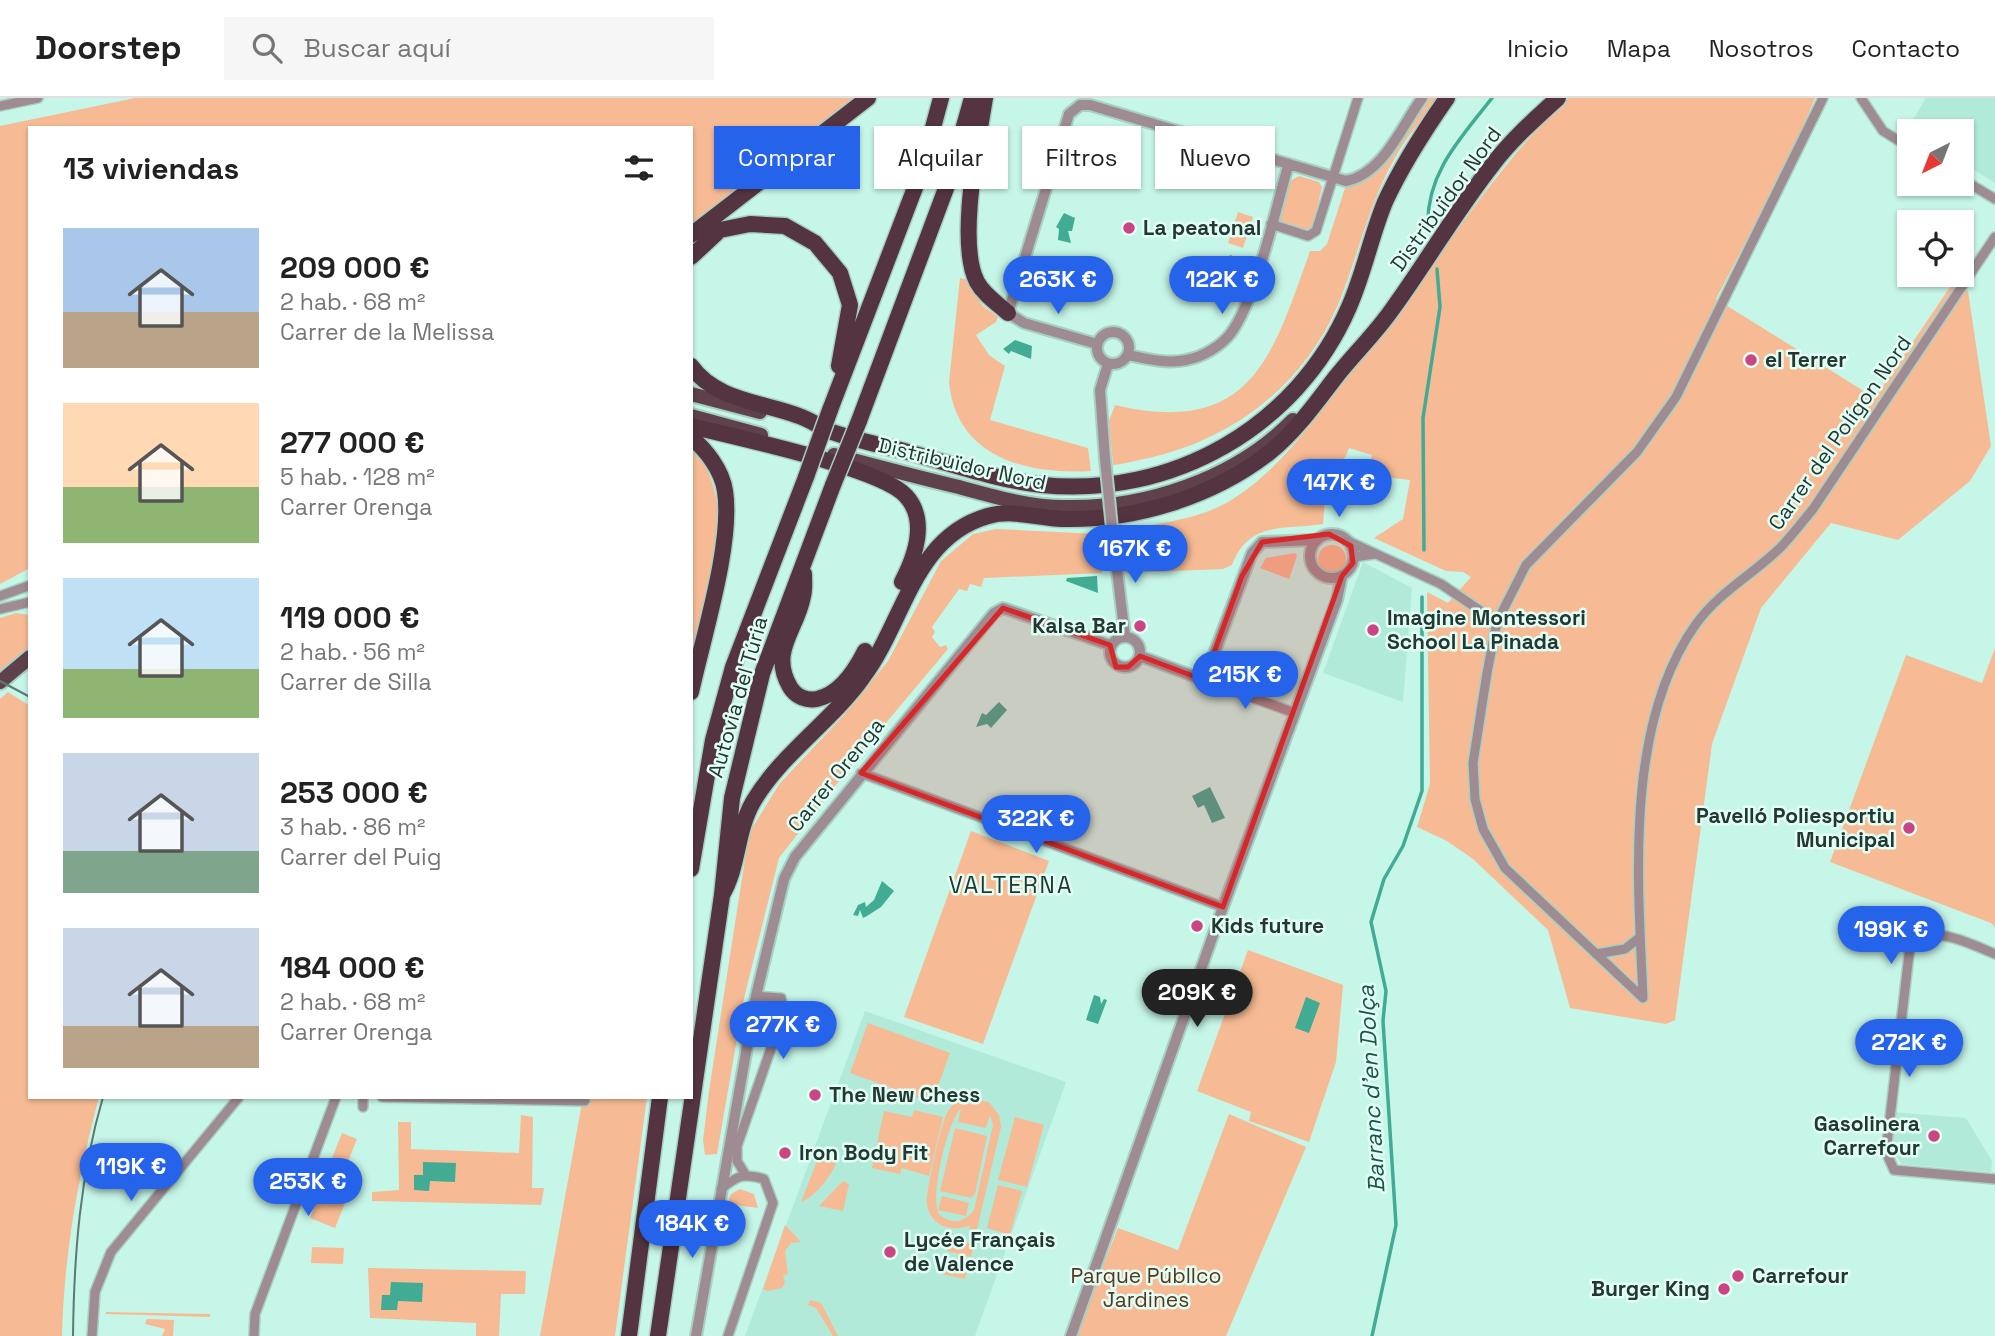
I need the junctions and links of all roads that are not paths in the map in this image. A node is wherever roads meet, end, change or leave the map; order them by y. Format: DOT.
graph roads {
  1 [pos="38,98"];
  2 [pos="868,98"];
  3 [pos="942,98"];
  4 [pos="972,98"];
  5 [pos="985,98"];
  6 [pos="1358,98"];
  7 [pos="1422,98"];
  8 [pos="1447,98"];
  9 [pos="1558,98"];
  10 [pos="1823,98"];
  11 [pos="1861,98"];
  12 [pos="0,106"];
  13 [pos="1897,140"];
  14 [pos="1287,166"];
  15 [pos="1332,180"];
  16 [pos="1974,186"];
  17 [pos="1995,199"];
  18 [pos="1271,224"];
  19 [pos="693,233"];
  20 [pos="1995,237"];
  21 [pos="693,255"];
  22 [pos="1008,313"];
  23 [pos="1097,344"];
  24 [pos="1128,355"];
  25 [pos="1108,364"];
  26 [pos="693,368"];
  27 [pos="1336,377"];
  28 [pos="693,395"];
  29 [pos="830,410"];
  30 [pos="693,417"];
  31 [pos="693,427"];
  32 [pos="832,432"];
  33 [pos="693,439"];
  34 [pos="1317,540"];
  35 [pos="1348,541"];
  36 [pos="1377,553"];
  37 [pos="1354,557"];
  38 [pos="804,562"];
  39 [pos="1342,576"];
  40 [pos="28,583"];
  41 [pos="0,596"];
  42 [pos="28,602"];
  43 [pos="0,609"];
  44 [pos="1497,622"];
  45 [pos="1125,636"];
  46 [pos="1111,645"];
  47 [pos="1140,656"];
  48 [pos="28,659"];
  49 [pos="1204,680"];
  50 [pos="0,682"];
  51 [pos="693,683"];
  52 [pos="1295,713"];
  53 [pos="861,773"];
  54 [pos="693,857"];
  55 [pos="722,895"];
  56 [pos="1223,906"];
  57 [pos="1640,937"];
  58 [pos="1596,954"];
  59 [pos="1995,954"];
  60 [pos="756,996"];
  61 [pos="693,1095"];
  62 [pos="237,1099"];
  63 [pos="335,1099"];
  64 [pos="484,1099"];
  65 [pos="660,1099"];
  66 [pos="692,1099"];
  67 [pos="585,1101"];
  68 [pos="745,1174"];
  69 [pos="1995,1179"];
  70 [pos="720,1190"];
  71 [pos="92,1336"];
  72 [pos="254,1336"];
  73 [pos="629,1336"];
  74 [pos="658,1336"];
  75 [pos="696,1336"];
  76 [pos="728,1336"];
  77 [pos="1071,1336"];
  1 -- 12 [label="street"];
  2 -- 19 [label="highway"];
  3 -- 29 [label="highway, Autovia del Túria"];
  4 -- 38 [label="highway, Autovia del Túria, bridge"];
  5 -- 22 [label="highway"];
  6 -- 15 [label="street"];
  7 -- 15 [label="street"];
  8 -- 32 [label="highway, Distribuïdor Nord"];
  9 -- 27 [label="highway, Distribuïdor Nord"];
  10 -- 44 [label="street"];
  11 -- 13 [label="street"];
  14 -- 15 [label="street"];
  14 -- 18 [label="street"];
  14 -- 22 [label="street"];
  15 -- 18 [label="street"];
  16 -- 17 [label="street"];
  18 -- 24 [label="street"];
  20 -- 57 [label="street, Carrer del Polígon Nord"];
  21 -- 29 [label="highway"];
  22 -- 23 [label="street"];
  23 -- 24 [label="street"];
  23 -- 25 [label="street"];
  24 -- 25 [label="street"];
  25 -- 45 [label="street, bridge"];
  26 -- 32 [label="highway"];
  27 -- 30 [label="main road, Distribuïdor Nord"];
  27 -- 55 [label="highway"];
  28 -- 32 [label="main road, Distribuïdor Nord"];
  29 -- 54 [label="highway, Autovia del Túria, bridge"];
  31 -- 38 [label="highway"];
  33 -- 51 [label="highway"];
  34 -- 35 [label="street"];
  34 -- 39 [label="street"];
  34 -- 49 [label="street"];
  35 -- 36 [label="street"];
  35 -- 37 [label="street"];
  36 -- 37 [label="street"];
  36 -- 44 [label="street"];
  37 -- 39 [label="street"];
  38 -- 55 [label="highway, Autovia del Túria"];
  39 -- 52 [label="street"];
  40 -- 41 [label="street"];
  42 -- 43 [label="street"];
  44 -- 58 [label="street"];
  45 -- 46 [label="street"];
  45 -- 47 [label="street"];
  46 -- 47 [label="street"];
  46 -- 53 [label="street, Carrer Orenga"];
  47 -- 49 [label="street"];
  48 -- 50 [label="main road"];
  49 -- 52 [label="street"];
  52 -- 56 [label="street"];
  53 -- 56 [label="street"];
  53 -- 60 [label="street, Carrer Orenga"];
  55 -- 61 [label="highway, Autovia del Túria"];
  56 -- 77 [label="street"];
  57 -- 58 [label="street"];
  57 -- 58 [label="street, Carrer del Polígon Nord"];
  59 -- 69 [label="street"];
  60 -- 68 [label="street"];
  60 -- 70 [label="street, Carrer Orenga"];
  62 -- 71 [label="street"];
  63 -- 72 [label="street"];
  64 -- 67 [label="street"];
  65 -- 73 [label="highway"];
  66 -- 74 [label="highway, Autovia del Túria"];
  68 -- 70 [label="street"];
  68 -- 76 [label="street"];
  70 -- 75 [label="street, Carrer Orenga"];
}
